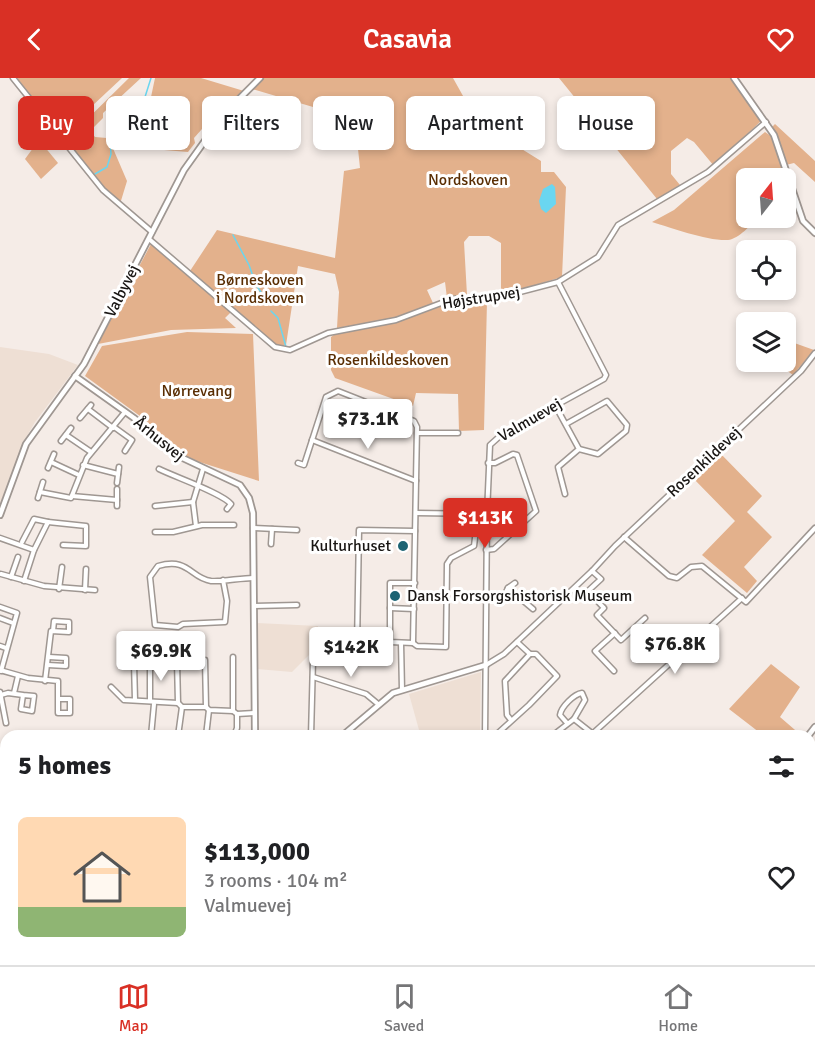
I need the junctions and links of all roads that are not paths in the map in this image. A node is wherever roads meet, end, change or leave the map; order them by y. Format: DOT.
graph roads {
  1 [pos="13,78"];
  2 [pos="260,78"];
  3 [pos="734,78"];
  4 [pos="766,122"];
  5 [pos="152,232"];
  6 [pos="815,233"];
  7 [pos="149,239"];
  8 [pos="558,282"];
  9 [pos="815,353"];
  10 [pos="75,376"];
  11 [pos="555,405"];
  12 [pos="125,412"];
  13 [pos="80,418"];
  14 [pos="566,423"];
  15 [pos="71,428"];
  16 [pos="113,428"];
  17 [pos="417,433"];
  18 [pos="458,433"];
  19 [pos="66,435"];
  20 [pos="312,440"];
  21 [pos="61,441"];
  22 [pos="579,449"];
  23 [pos="125,451"];
  24 [pos="91,452"];
  25 [pos="54,454"];
  26 [pos="51,462"];
  27 [pos="298,463"];
  28 [pos="488,463"];
  29 [pos="83,465"];
  30 [pos="119,467"];
  31 [pos="48,468"];
  32 [pos="159,469"];
  33 [pos="203,469"];
  34 [pos="118,474"];
  35 [pos="79,475"];
  36 [pos="416,481"];
  37 [pos="43,482"];
  38 [pos="117,483"];
  39 [pos="197,488"];
  40 [pos="117,489"];
  41 [pos="40,492"];
  42 [pos="565,494"];
  43 [pos="72,496"];
  44 [pos="38,498"];
  45 [pos="117,500"];
  46 [pos="193,502"];
  47 [pos="117,506"];
  48 [pos="155,506"];
  49 [pos="227,509"];
  50 [pos="416,513"];
  51 [pos="478,514"];
  52 [pos="487,514"];
  53 [pos="0,515"];
  54 [pos="48,522"];
  55 [pos="234,525"];
  56 [pos="196,526"];
  57 [pos="253,528"];
  58 [pos="815,528"];
  59 [pos="272,529"];
  60 [pos="297,530"];
  61 [pos="415,531"];
  62 [pos="155,532"];
  63 [pos="624,537"];
  64 [pos="0,538"];
  65 [pos="22,542"];
  66 [pos="271,544"];
  67 [pos="63,545"];
  68 [pos="34,550"];
  69 [pos="486,550"];
  70 [pos="18,556"];
  71 [pos="62,567"];
  72 [pos="86,569"];
  73 [pos="592,571"];
  74 [pos="1,574"];
  75 [pos="11,577"];
  76 [pos="254,578"];
  77 [pos="223,580"];
  78 [pos="24,581"];
  79 [pos="415,583"];
  80 [pos="514,583"];
  81 [pos="59,589"];
  82 [pos="86,590"];
  83 [pos="95,590"];
  84 [pos="742,598"];
  85 [pos="297,605"];
  86 [pos="254,606"];
  87 [pos="0,607"];
  88 [pos="390,608"];
  89 [pos="414,609"];
  90 [pos="533,609"];
  91 [pos="0,618"];
  92 [pos="645,618"];
  93 [pos="13,622"];
  94 [pos="53,631"];
  95 [pos="615,633"];
  96 [pos="390,642"];
  97 [pos="517,642"];
  98 [pos="401,643"];
  99 [pos="413,643"];
  100 [pos="0,646"];
  101 [pos="6,648"];
  102 [pos="319,651"];
  103 [pos="530,654"];
  104 [pos="2,655"];
  105 [pos="49,657"];
  106 [pos="233,657"];
  107 [pos="205,660"];
  108 [pos="177,661"];
  109 [pos="134,663"];
  110 [pos="48,665"];
  111 [pos="150,665"];
  112 [pos="486,665"];
  113 [pos="614,670"];
  114 [pos="0,671"];
  115 [pos="18,676"];
  116 [pos="312,677"];
  117 [pos="45,681"];
  118 [pos="111,687"];
  119 [pos="402,690"];
  120 [pos="14,693"];
  121 [pos="1,694"];
  122 [pos="23,695"];
  123 [pos="58,699"];
  124 [pos="135,700"];
  125 [pos="152,702"];
  126 [pos="378,704"];
  127 [pos="180,705"];
  128 [pos="207,708"];
  129 [pos="235,712"];
  130 [pos="254,713"];
  131 [pos="574,718"];
  132 [pos="511,720"];
  133 [pos="6,723"];
  134 [pos="567,723"];
  135 [pos="151,730"];
  136 [pos="178,730"];
  137 [pos="206,730"];
  138 [pos="236,730"];
  139 [pos="255,730"];
  140 [pos="311,730"];
  141 [pos="349,730"];
  142 [pos="485,730"];
  143 [pos="501,730"];
  144 [pos="559,730"];
  145 [pos="587,730"];
  146 [pos="597,730"];
  1 -- 5 [label="street"];
  2 -- 5 [label="street, Valbyvej"];
  3 -- 4 [label="street"];
  4 -- 6 [label="street"];
  4 -- 8 [label="street, Højstrupvej"];
  5 -- 7 [label="street, Valbyvej"];
  7 -- 8 [label="street, Højstrupvej"];
  7 -- 10 [label="street, Valbyvej"];
  8 -- 11 [label="street, Valmuevej"];
  9 -- 63 [label="street, Rosenkildevej"];
  10 -- 12 [label="street, Århusvej"];
  10 -- 53 [label="street, Valbyvej"];
  11 -- 14 [label="street"];
  11 -- 28 [label="street, Valmuevej"];
  12 -- 16 [label="street"];
  12 -- 33 [label="street, Århusvej"];
  13 -- 16 [label="street"];
  14 -- 22 [label="street"];
  14 -- 22 [label="street"];
  15 -- 19 [label="street"];
  16 -- 23 [label="street"];
  16 -- 24 [label="street"];
  17 -- 18 [label="street"];
  17 -- 20 [label="street"];
  17 -- 36 [label="street"];
  19 -- 21 [label="street"];
  19 -- 24 [label="street"];
  20 -- 27 [label="street"];
  20 -- 36 [label="street"];
  22 -- 42 [label="street"];
  24 -- 29 [label="street"];
  25 -- 26 [label="street"];
  26 -- 31 [label="street"];
  26 -- 35 [label="street"];
  28 -- 52 [label="street, Valmuevej"];
  28 -- 69 [label="street"];
  29 -- 34 [label="street"];
  29 -- 35 [label="street"];
  30 -- 34 [label="street"];
  32 -- 39 [label="street"];
  33 -- 39 [label="street"];
  33 -- 57 [label="street, Århusvej"];
  34 -- 38 [label="street"];
  35 -- 43 [label="street"];
  36 -- 50 [label="street"];
  37 -- 41 [label="street"];
  39 -- 46 [label="street"];
  39 -- 49 [label="street"];
  40 -- 45 [label="street"];
  41 -- 43 [label="street"];
  41 -- 44 [label="street"];
  43 -- 45 [label="street"];
  45 -- 47 [label="street"];
  46 -- 48 [label="street"];
  46 -- 56 [label="street"];
  50 -- 51 [label="street"];
  50 -- 61 [label="street"];
  51 -- 52 [label="street"];
  51 -- 99 [label="street"];
  52 -- 69 [label="street, Valmuevej"];
  54 -- 65 [label="street"];
  54 -- 67 [label="street"];
  54 -- 68 [label="street"];
  55 -- 56 [label="street"];
  56 -- 62 [label="street"];
  57 -- 59 [label="street"];
  57 -- 76 [label="street, Århusvej"];
  58 -- 84 [label="street"];
  59 -- 60 [label="street"];
  59 -- 66 [label="street"];
  61 -- 79 [label="street"];
  61 -- 96 [label="street"];
  63 -- 73 [label="street, Rosenkildevej"];
  63 -- 84 [label="street"];
  64 -- 68 [label="street"];
  68 -- 78 [label="street"];
  69 -- 112 [label="street, Valmuevej"];
  70 -- 75 [label="street"];
  71 -- 81 [label="street"];
  72 -- 82 [label="street"];
  73 -- 95 [label="street"];
  73 -- 97 [label="street, Rosenkildevej"];
  74 -- 75 [label="street"];
  75 -- 78 [label="street"];
  76 -- 77 [label="street"];
  76 -- 86 [label="street, Århusvej"];
  77 -- 77 [label="street"];
  78 -- 81 [label="street"];
  79 -- 88 [label="street"];
  79 -- 89 [label="street"];
  80 -- 90 [label="street"];
  81 -- 82 [label="street"];
  82 -- 83 [label="street"];
  84 -- 146 [label="street"];
  85 -- 86 [label="street"];
  86 -- 130 [label="street, Århusvej"];
  87 -- 93 [label="street"];
  88 -- 89 [label="street"];
  88 -- 96 [label="street"];
  89 -- 99 [label="street"];
  91 -- 93 [label="street"];
  92 -- 95 [label="street"];
  93 -- 101 [label="street"];
  94 -- 94 [label="street"];
  94 -- 105 [label="street"];
  95 -- 113 [label="street"];
  96 -- 98 [label="street"];
  97 -- 103 [label="street"];
  97 -- 112 [label="street, Rosenkildevej"];
  98 -- 99 [label="street"];
  98 -- 119 [label="street"];
  100 -- 101 [label="street"];
  101 -- 104 [label="street"];
  102 -- 116 [label="street"];
  103 -- 132 [label="street"];
  103 -- 132 [label="street"];
  104 -- 114 [label="street"];
  105 -- 110 [label="street"];
  105 -- 110 [label="street"];
  106 -- 129 [label="street"];
  107 -- 128 [label="street"];
  108 -- 127 [label="street"];
  109 -- 124 [label="street"];
  110 -- 117 [label="street"];
  111 -- 125 [label="street"];
  112 -- 119 [label="street, Rosenkildevej"];
  112 -- 142 [label="street, Valmuevej"];
  114 -- 115 [label="street"];
  115 -- 117 [label="street"];
  115 -- 120 [label="street"];
  116 -- 126 [label="street"];
  116 -- 140 [label="street"];
  117 -- 123 [label="street"];
  118 -- 124 [label="street"];
  119 -- 126 [label="street, Rosenkildevej"];
  120 -- 121 [label="street"];
  120 -- 122 [label="street"];
  121 -- 133 [label="street"];
  122 -- 122 [label="street"];
  123 -- 123 [label="street"];
  124 -- 125 [label="street"];
  125 -- 127 [label="street"];
  125 -- 135 [label="street"];
  126 -- 141 [label="street, Rosenkildevej"];
  127 -- 128 [label="street"];
  127 -- 136 [label="street"];
  128 -- 129 [label="street"];
  128 -- 137 [label="street"];
  129 -- 130 [label="street"];
  129 -- 138 [label="street"];
  130 -- 139 [label="street, Århusvej"];
  131 -- 134 [label="street"];
  131 -- 134 [label="street"];
  131 -- 145 [label="street"];
  132 -- 143 [label="street"];
  134 -- 144 [label="street"];
}
